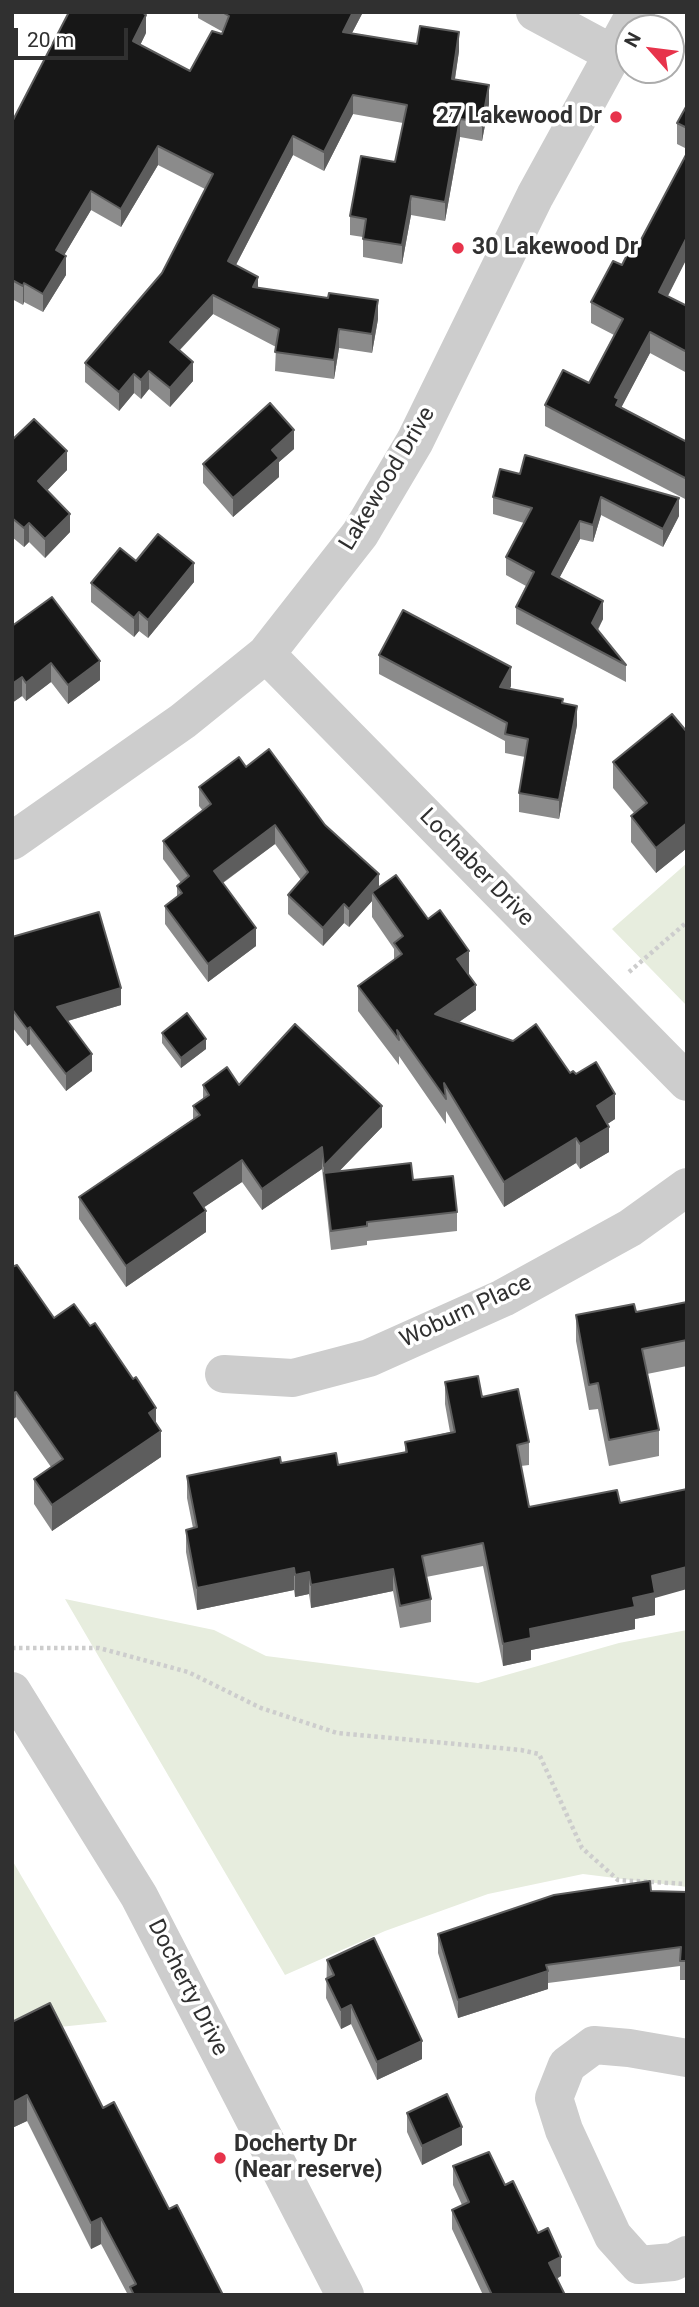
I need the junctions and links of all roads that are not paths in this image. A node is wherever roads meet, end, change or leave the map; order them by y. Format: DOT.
graph roads {
  1 [pos="535,12"];
  2 [pos="636,12"];
  3 [pos="613,54"];
  4 [pos="266,654"];
  5 [pos="12,841"];
  6 [pos="687,1082"];
  7 [pos="687,1187"];
  8 [pos="224,1374"];
  9 [pos="12,1691"];
  10 [pos="687,2058"];
  11 [pos="687,2255"];
  12 [pos="345,2295"];
  1 -- 3 [label="street"];
  2 -- 3 [label="street, Lakewood Drive"];
  3 -- 4 [label="street, Lakewood Drive"];
  4 -- 5 [label="street, Lakewood Drive"];
  4 -- 6 [label="street, Lochaber Drive"];
  7 -- 8 [label="street, Woburn Place"];
  9 -- 12 [label="street, Docherty Drive"];
  10 -- 11 [label="street"];
}
